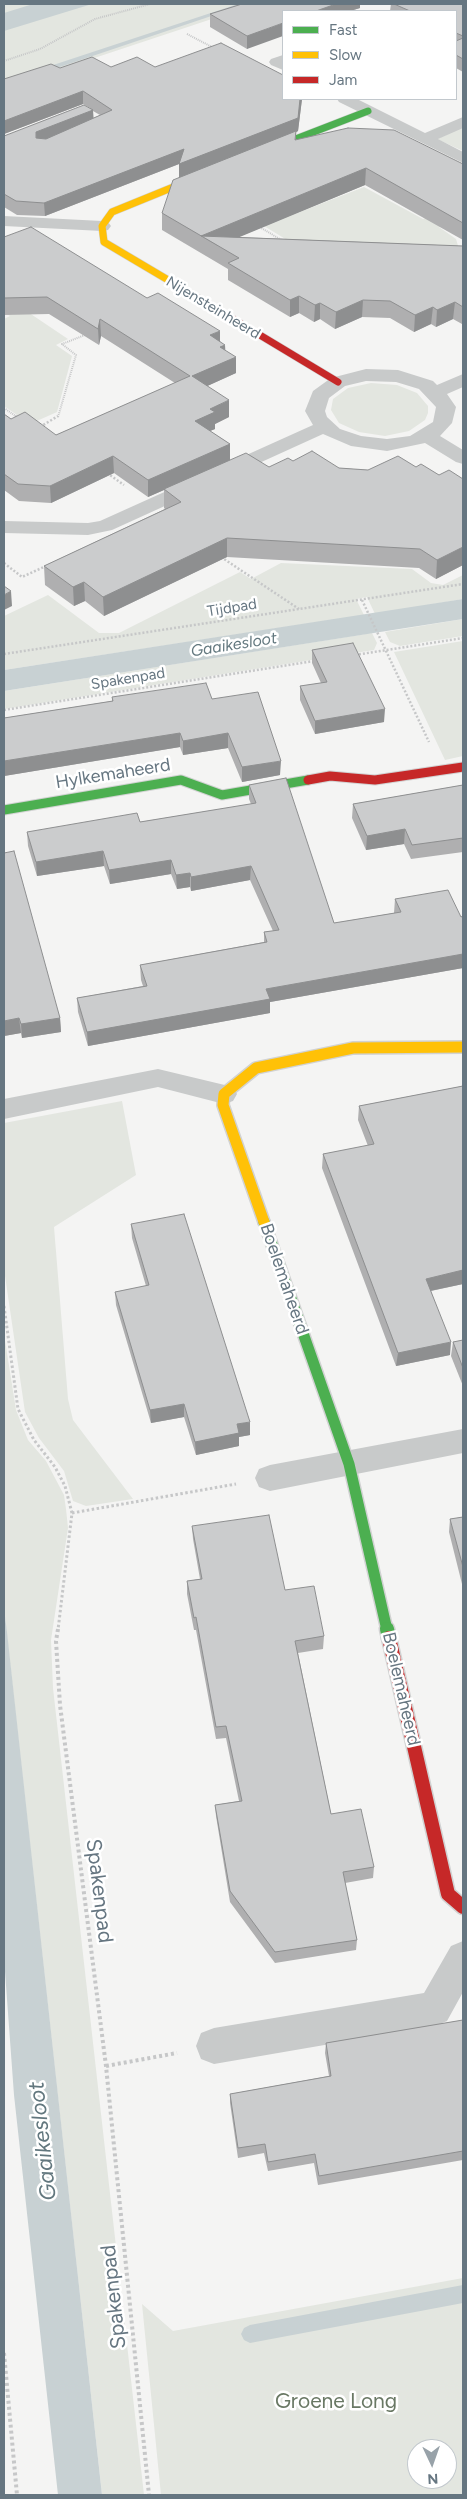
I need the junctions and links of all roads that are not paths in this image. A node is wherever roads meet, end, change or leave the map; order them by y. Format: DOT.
graph roads {
  1 [pos="347,100"];
  2 [pos="368,111"];
  3 [pos="463,122"];
  4 [pos="426,138"];
  5 [pos="252,156"];
  6 [pos="463,158"];
  7 [pos="217,170"];
  8 [pos="4,221"];
  9 [pos="102,226"];
  10 [pos="463,380"];
  11 [pos="338,382"];
  12 [pos="436,392"];
  13 [pos="324,426"];
  14 [pos="427,436"];
  15 [pos="463,458"];
  16 [pos="4,527"];
  17 [pos="463,766"];
  18 [pos="4,810"];
  19 [pos="463,1047"];
  20 [pos="224,1094"];
  21 [pos="4,1109"];
  22 [pos="463,1441"];
  23 [pos="349,1464"];
  24 [pos="270,1478"];
  25 [pos="463,1907"];
  26 [pos="463,1958"];
  27 [pos="214,2046"];
  1 -- 2 [label="street"];
  2 -- 4 [label="street"];
  2 -- 5 [label="street"];
  3 -- 4 [label="street"];
  4 -- 6 [label="street"];
  7 -- 9 [label="street"];
  8 -- 9 [label="street"];
  9 -- 11 [label="street, Nijensteinheerd"];
  10 -- 12 [label="street"];
  11 -- 12 [label="street"];
  11 -- 13 [label="street"];
  12 -- 14 [label="street"];
  13 -- 14 [label="street"];
  13 -- 16 [label="street"];
  14 -- 15 [label="street"];
  17 -- 18 [label="street, Hylkemaheerd"];
  19 -- 20 [label="street"];
  20 -- 21 [label="street"];
  20 -- 23 [label="street, Boelemaheerd"];
  22 -- 23 [label="street"];
  23 -- 24 [label="street"];
  23 -- 25 [label="street, Boelemaheerd"];
  26 -- 27 [label="street"];
}
